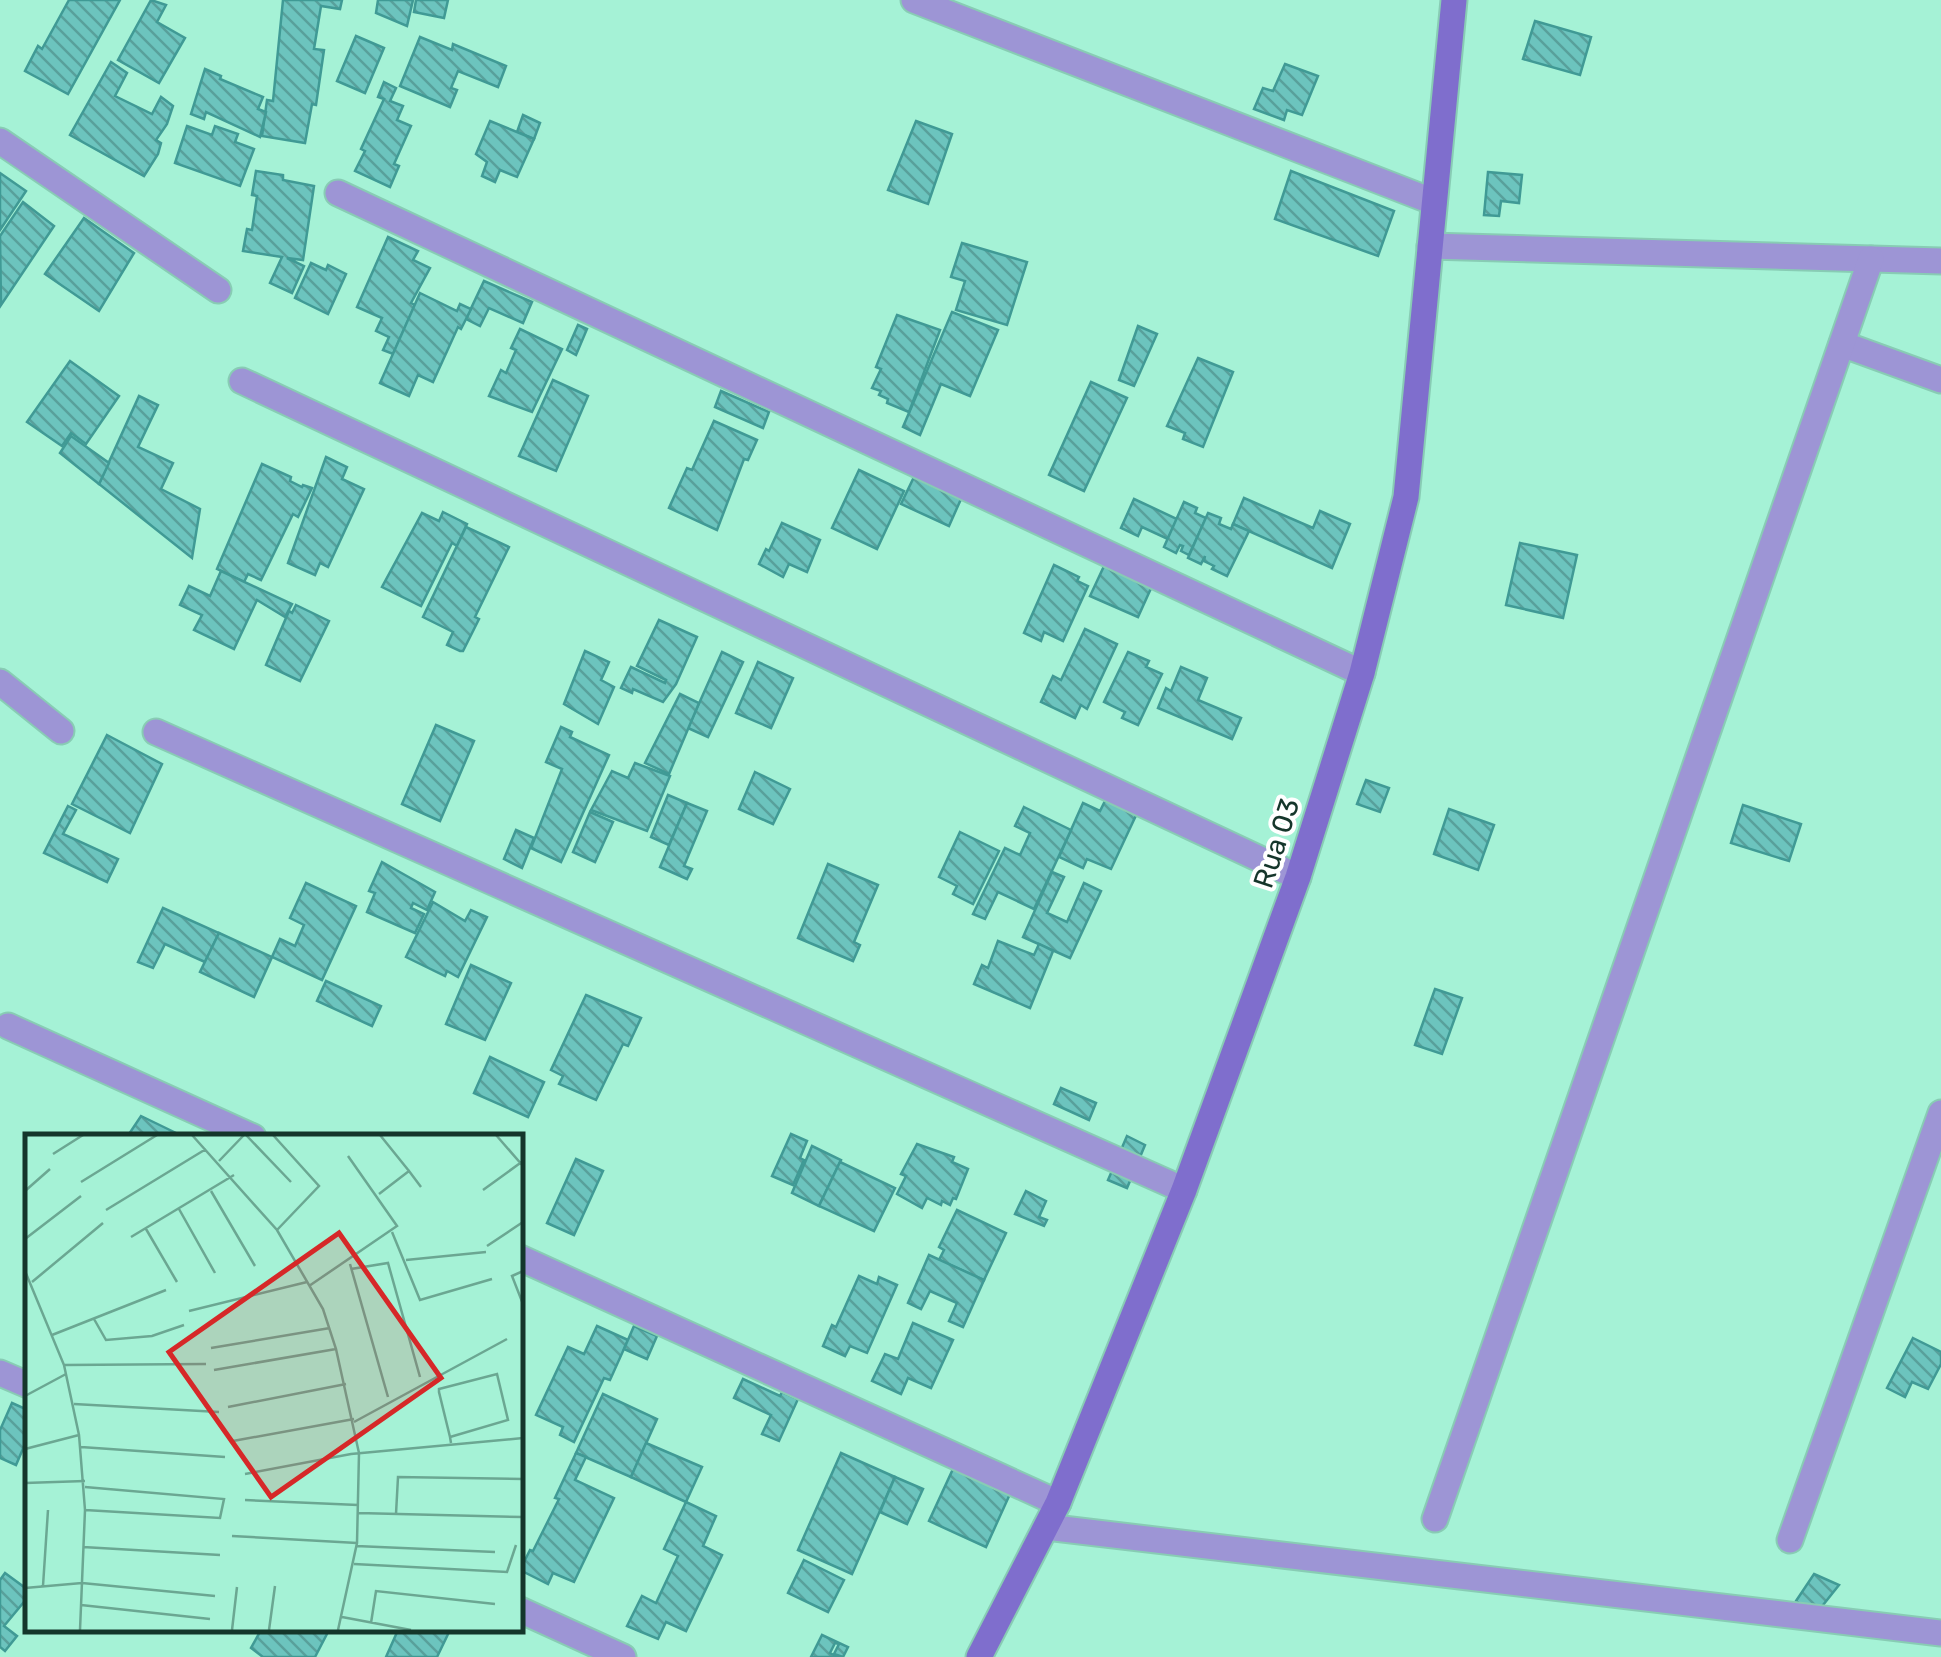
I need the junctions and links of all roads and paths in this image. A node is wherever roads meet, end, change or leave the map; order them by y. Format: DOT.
graph roads {
  1 [pos="914,0"];
  2 [pos="1454,0"];
  3 [pos="0,141"];
  4 [pos="338,193"];
  5 [pos="1434,202"];
  6 [pos="1430,246"];
  7 [pos="1871,259"];
  8 [pos="1941,261"];
  9 [pos="218,290"];
  10 [pos="1842,344"];
  11 [pos="242,380"];
  12 [pos="1941,380"];
  13 [pos="1362,673"];
  14 [pos="0,682"];
  15 [pos="61,731"];
  16 [pos="156,732"];
  17 [pos="1298,877"];
  18 [pos="8,1026"];
  19 [pos="1941,1113"];
  20 [pos="246,1134"];
  21 [pos="1184,1190"];
  22 [pos="522,1259"];
  23 [pos="0,1373"];
  24 [pos="25,1384"];
  25 [pos="1058,1503"];
  26 [pos="1435,1520"];
  27 [pos="1046,1527"];
  28 [pos="1790,1540"];
  29 [pos="522,1611"];
  30 [pos="1941,1633"];
  31 [pos="623,1657"];
  32 [pos="979,1657"];
  1 -- 5 [label="street"];
  2 -- 5 [label="street, Rua 03"];
  3 -- 9 [label="street"];
  4 -- 13 [label="street"];
  5 -- 6 [label="street, Rua 03"];
  6 -- 7 [label="street"];
  6 -- 13 [label="street, Rua 03"];
  7 -- 8 [label="street"];
  7 -- 10 [label="street"];
  10 -- 12 [label="street"];
  10 -- 26 [label="street"];
  11 -- 17 [label="street"];
  13 -- 17 [label="street, Rua 03"];
  14 -- 15 [label="street"];
  16 -- 21 [label="street"];
  17 -- 21 [label="street, Rua 03"];
  18 -- 20 [label="street"];
  19 -- 28 [label="street"];
  21 -- 25 [label="street, Rua 03"];
  22 -- 25 [label="street"];
  23 -- 24 [label="street"];
  25 -- 27 [label="street, Rua 03"];
  27 -- 30 [label="street"];
  27 -- 32 [label="street, Rua 03"];
  29 -- 31 [label="street"];
}
